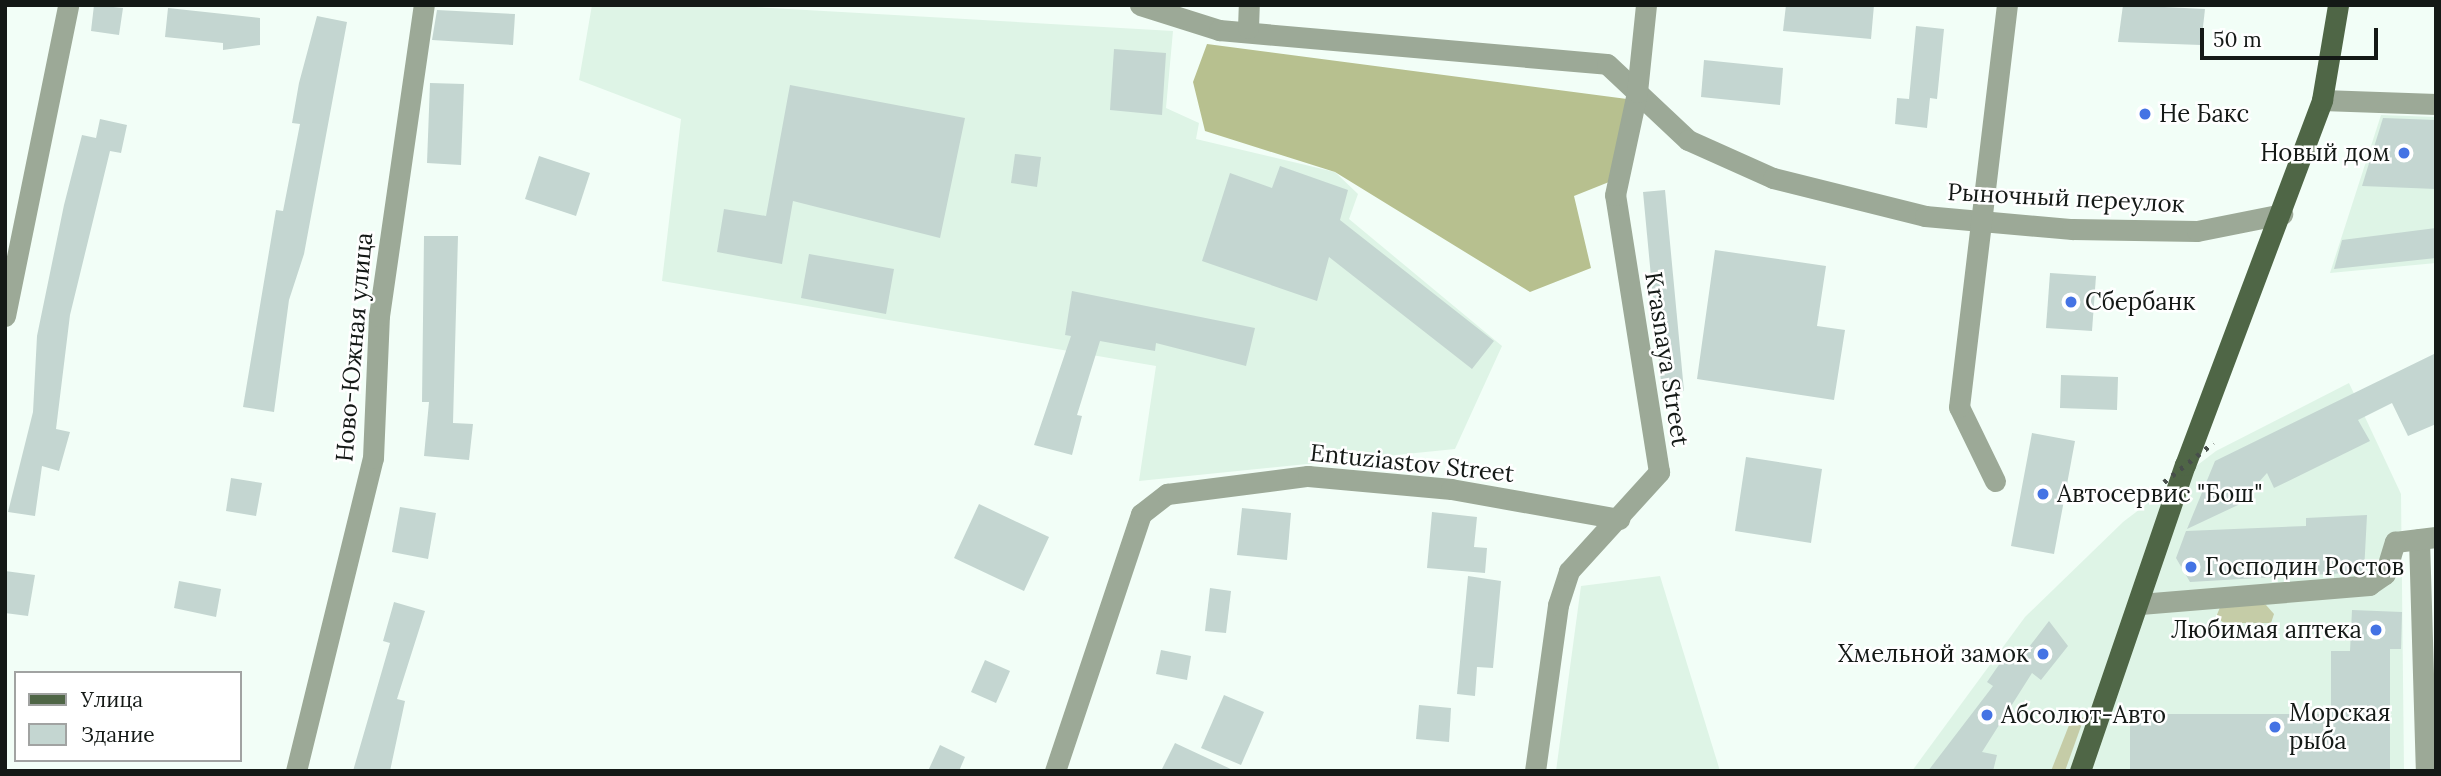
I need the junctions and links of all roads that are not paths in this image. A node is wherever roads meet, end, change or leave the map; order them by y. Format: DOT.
graph roads {
  1 [pos="68,5"];
  2 [pos="424,5"];
  3 [pos="1140,5"];
  4 [pos="1249,5"];
  5 [pos="1646,5"];
  6 [pos="2007,5"];
  7 [pos="2338,5"];
  8 [pos="1248,28"];
  9 [pos="1637,92"];
  10 [pos="2322,100"];
  11 [pos="2436,104"];
  12 [pos="2282,215"];
  13 [pos="1980,223"];
  14 [pos="5,316"];
  15 [pos="1995,481"];
  16 [pos="1619,519"];
  17 [pos="2427,538"];
  18 [pos="2140,604"];
  19 [pos="296,771"];
  20 [pos="1055,771"];
  21 [pos="1535,771"];
  22 [pos="2080,771"];
  23 [pos="2426,771"];
  1 -- 14 [label="street"];
  2 -- 19 [label="street, Ново-Южная улица"];
  3 -- 8 [label="street, Рыночный переулок"];
  4 -- 8 [label="street"];
  5 -- 9 [label="street, Krasnaya Street"];
  6 -- 13 [label="street"];
  7 -- 10 [label="main road"];
  8 -- 9 [label="street, Рыночный переулок"];
  9 -- 13 [label="street, Рыночный переулок"];
  9 -- 16 [label="street, Krasnaya Street"];
  10 -- 11 [label="street"];
  10 -- 12 [label="main road"];
  12 -- 13 [label="street, Рыночный переулок"];
  12 -- 18 [label="main road"];
  13 -- 15 [label="street"];
  16 -- 20 [label="street, Entuziastov Street"];
  16 -- 21 [label="street, Krasnaya Street"];
  17 -- 18 [label="street"];
  17 -- 23 [label="street"];
  18 -- 22 [label="main road"];
}
